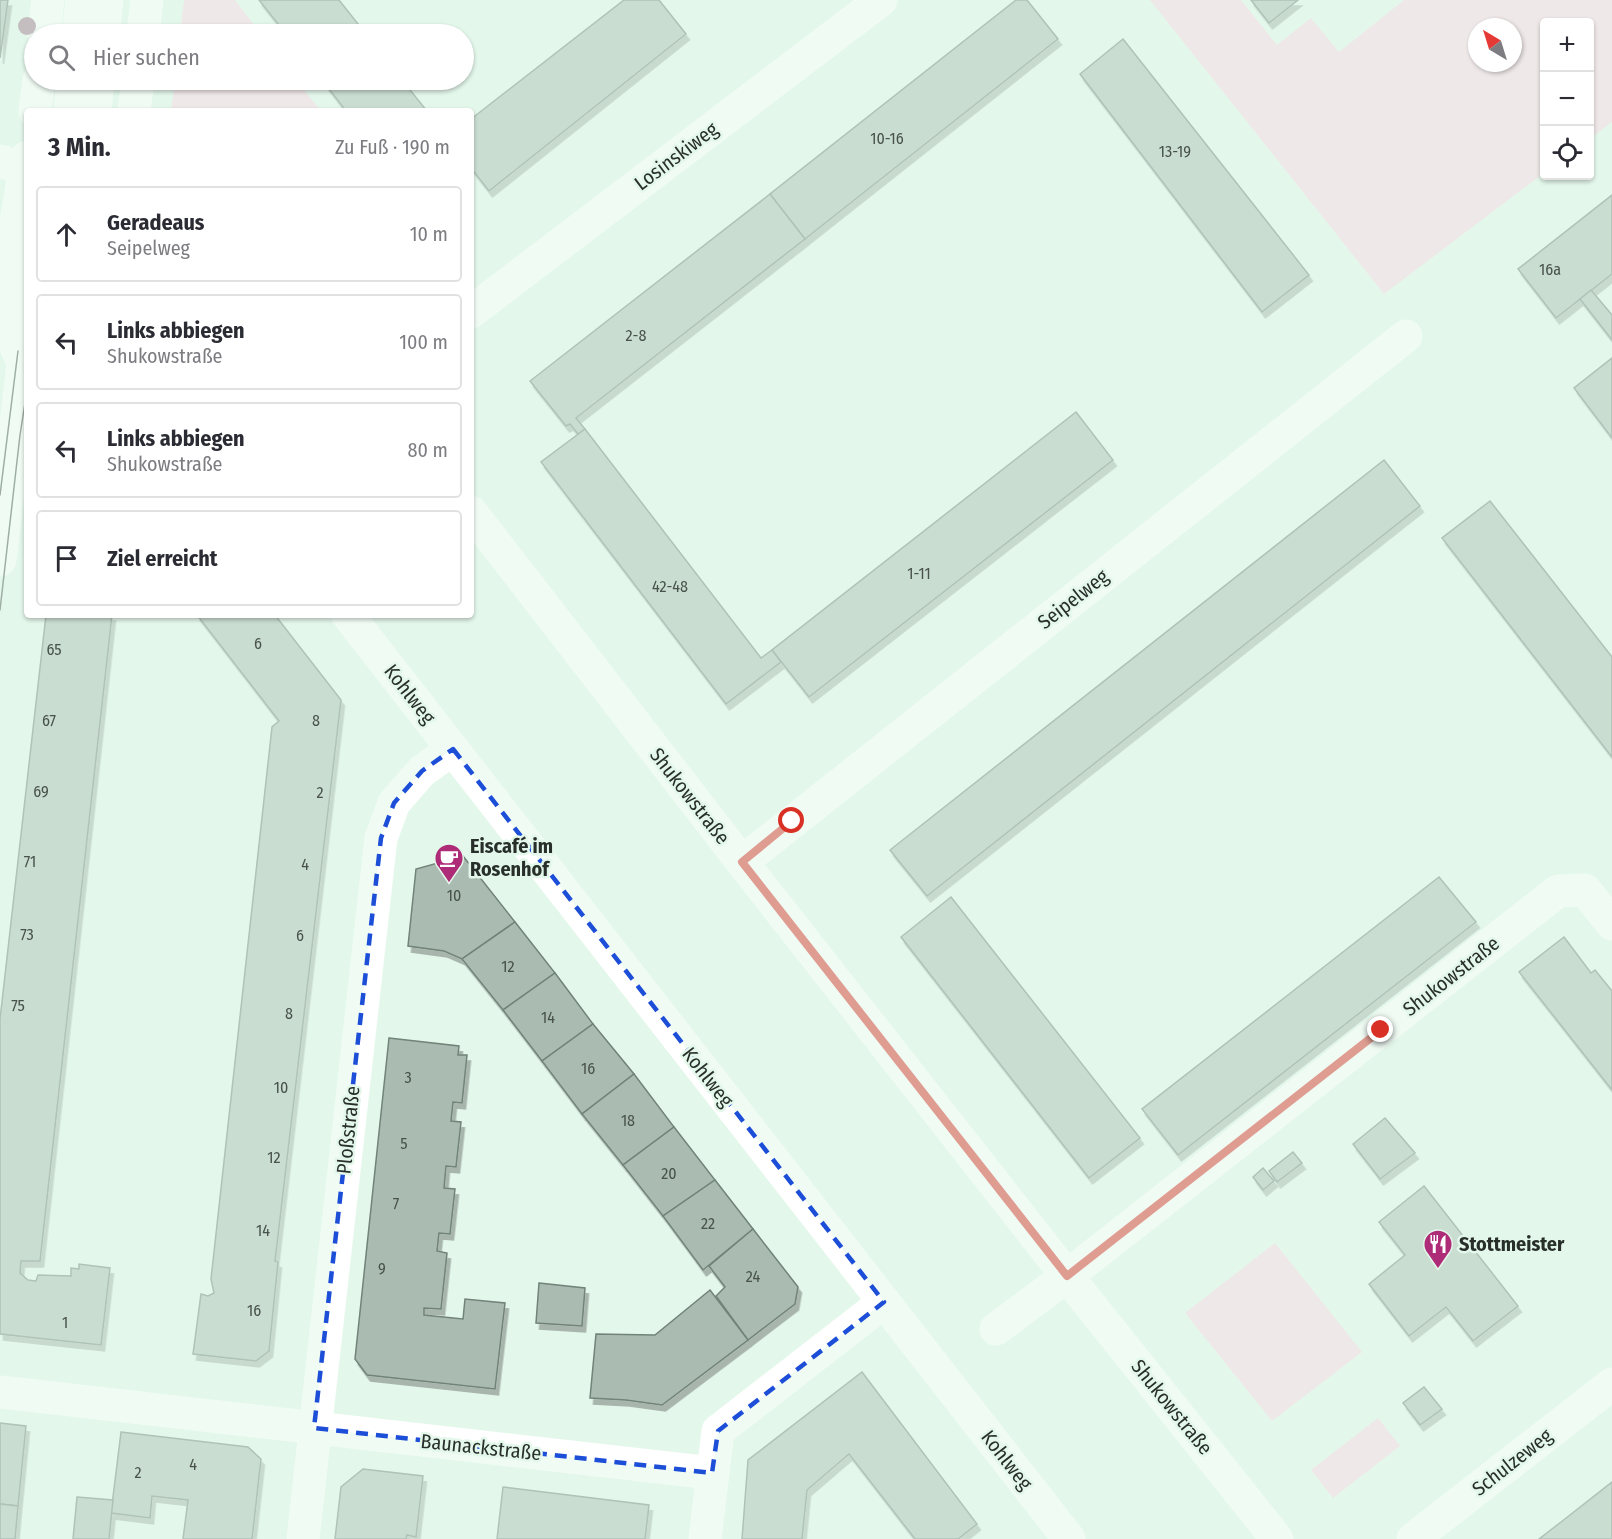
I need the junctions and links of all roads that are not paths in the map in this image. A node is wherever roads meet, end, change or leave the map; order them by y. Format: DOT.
graph roads {
  1 [pos="48,0"];
  2 [pos="82,0"];
  3 [pos="107,0"];
  4 [pos="147,0"];
  5 [pos="881,0"];
  6 [pos="45,24"];
  7 [pos="79,24"];
  8 [pos="104,24"];
  9 [pos="144,24"];
  10 [pos="38,90"];
  11 [pos="72,90"];
  12 [pos="97,90"];
  13 [pos="137,90"];
  14 [pos="35,108"];
  15 [pos="70,108"];
  16 [pos="95,108"];
  17 [pos="134,108"];
  18 [pos="0,144"];
  19 [pos="21,161"];
  20 [pos="15,212"];
  21 [pos="474,310"];
  22 [pos="1406,336"];
  23 [pos="24,342"];
  24 [pos="23,358"];
  25 [pos="7,444"];
  26 [pos="474,516"];
  27 [pos="0,560"];
  28 [pos="350,618"];
  29 [pos="453,749"];
  30 [pos="742,862"];
  31 [pos="1612,924"];
  32 [pos="1067,1276"];
  33 [pos="884,1302"];
  34 [pos="996,1329"];
  35 [pos="1612,1384"];
  36 [pos="0,1392"];
  37 [pos="314,1428"];
  38 [pos="712,1473"];
  39 [pos="303,1539"];
  40 [pos="705,1539"];
  41 [pos="1069,1539"];
  42 [pos="1277,1539"];
  43 [pos="1413,1539"];
  1 -- 6 [label="street"];
  2 -- 7 [label="street"];
  3 -- 8 [label="street"];
  4 -- 9 [label="street"];
  5 -- 21 [label="street, Losinskiweg"];
  10 -- 14 [label="street"];
  11 -- 15 [label="street"];
  12 -- 16 [label="street"];
  13 -- 17 [label="street"];
  18 -- 19 [label="street"];
  19 -- 20 [label="street"];
  20 -- 24 [label="street"];
  22 -- 30 [label="street, Seipelweg"];
  23 -- 24 [label="street"];
  24 -- 25 [label="street"];
  25 -- 27 [label="street"];
  26 -- 30 [label="street, Shukowstraße"];
  28 -- 29 [label="street, Kohlweg"];
  29 -- 33 [label="street, Kohlweg"];
  29 -- 37 [label="street, Ploßstraße"];
  30 -- 32 [label="street, Shukowstraße"];
  31 -- 32 [label="street, Shukowstraße"];
  32 -- 34 [label="street, Shukowstraße"];
  32 -- 42 [label="street, Shukowstraße"];
  33 -- 38 [label="street"];
  33 -- 41 [label="street, Kohlweg"];
  35 -- 43 [label="street, Schulzeweg"];
  36 -- 37 [label="street, Baunackstraße"];
  37 -- 38 [label="street, Baunackstraße"];
  37 -- 39 [label="street, Ploßstraße"];
  38 -- 40 [label="street"];
}
